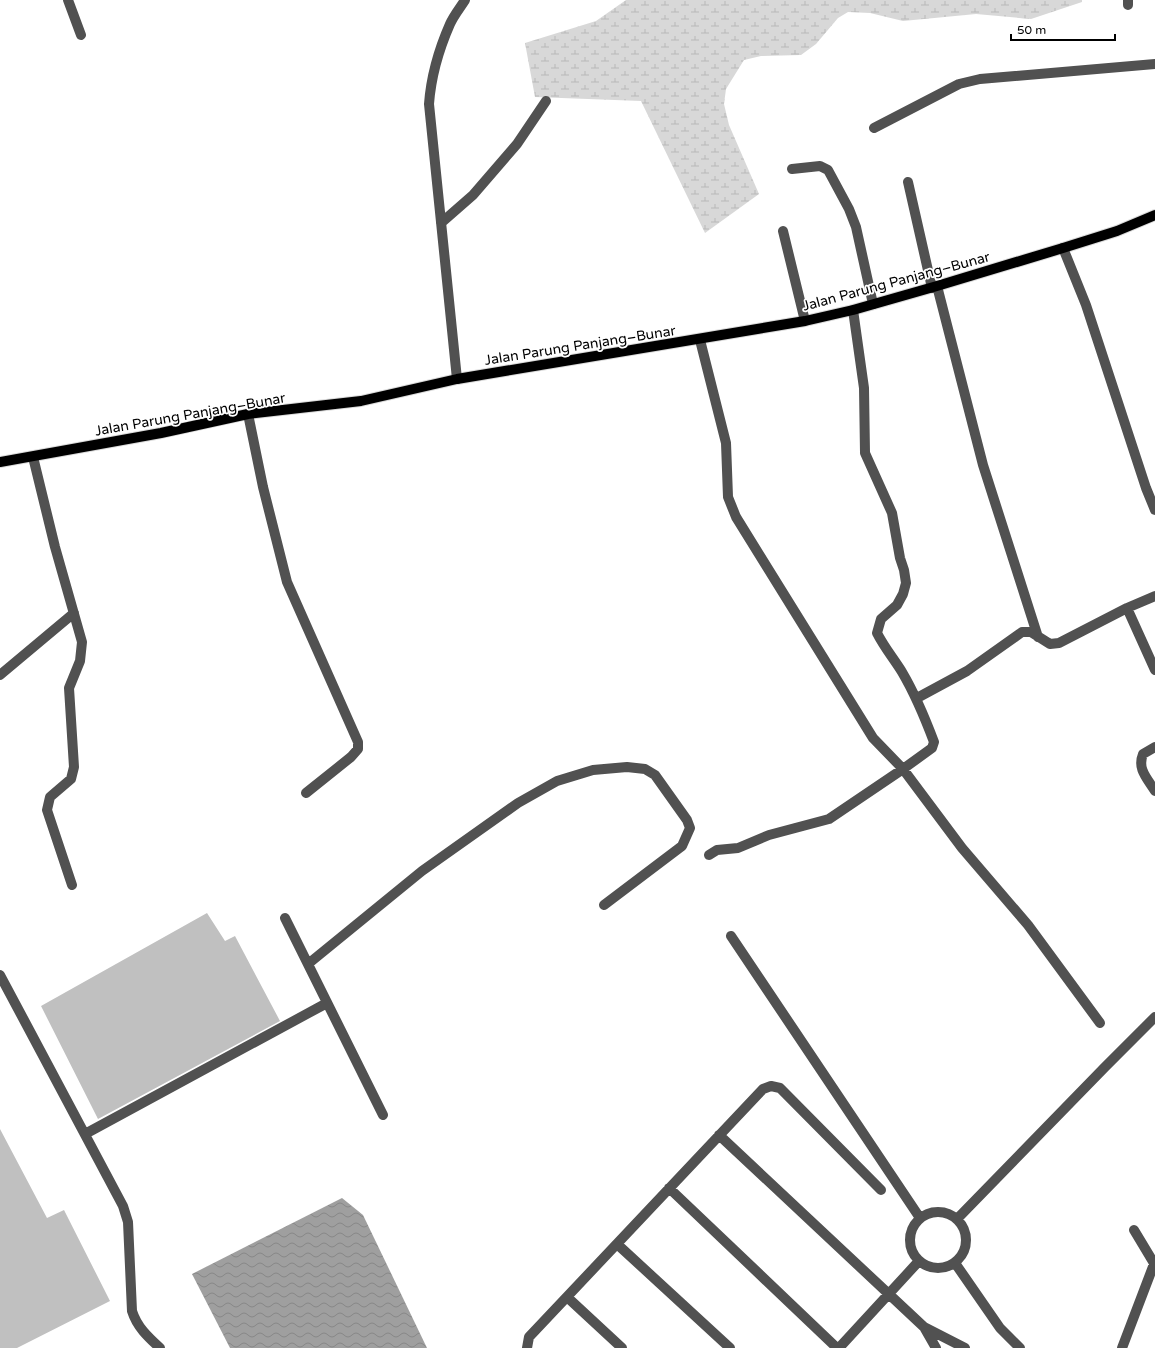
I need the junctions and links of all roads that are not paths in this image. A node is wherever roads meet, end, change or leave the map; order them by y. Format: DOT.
graph roads {
  1 [pos="68,0"];
  2 [pos="465,0"];
  3 [pos="81,35"];
  4 [pos="1155,64"];
  5 [pos="546,101"];
  6 [pos="874,128"];
  7 [pos="792,169"];
  8 [pos="908,182"];
  9 [pos="1155,215"];
  10 [pos="441,223"];
  11 [pos="783,231"];
  12 [pos="1063,248"];
  13 [pos="935,287"];
  14 [pos="873,304"];
  15 [pos="852,310"];
  16 [pos="805,321"];
  17 [pos="700,340"];
  18 [pos="457,379"];
  19 [pos="248,414"];
  20 [pos="33,457"];
  21 [pos="0,462"];
  22 [pos="1155,510"];
  23 [pos="1155,596"];
  24 [pos="1127,608"];
  25 [pos="74,613"];
  26 [pos="1038,637"];
  27 [pos="1155,670"];
  28 [pos="0,675"];
  29 [pos="917,698"];
  30 [pos="1155,748"];
  31 [pos="903,769"];
  32 [pos="1155,791"];
  33 [pos="306,793"];
  34 [pos="709,855"];
  35 [pos="72,884"];
  36 [pos="604,905"];
  37 [pos="285,918"];
  38 [pos="731,936"];
  39 [pos="308,964"];
  40 [pos="0,975"];
  41 [pos="327,1003"];
  42 [pos="1155,1017"];
  43 [pos="1100,1023"];
  44 [pos="383,1116"];
  45 [pos="85,1134"];
  46 [pos="719,1135"];
  47 [pos="669,1188"];
  48 [pos="882,1190"];
  49 [pos="920,1218"];
  50 [pos="957,1219"];
  51 [pos="1134,1230"];
  52 [pos="617,1244"];
  53 [pos="919,1261"];
  54 [pos="955,1263"];
  55 [pos="1155,1265"];
  56 [pos="889,1294"];
  57 [pos="567,1296"];
  58 [pos="924,1327"];
  59 [pos="842,1347"];
  60 [pos="160,1348"];
  61 [pos="527,1348"];
  62 [pos="622,1348"];
  63 [pos="730,1348"];
  64 [pos="936,1348"];
  65 [pos="965,1348"];
  66 [pos="1020,1348"];
  67 [pos="1122,1348"];
  1 -- 3 [label="street"];
  2 -- 10 [label="street"];
  4 -- 6 [label="street"];
  5 -- 10 [label="street"];
  7 -- 14 [label="street"];
  8 -- 13 [label="street"];
  9 -- 12 [label="main road, Jalan Parung Panjang–Bunar"];
  10 -- 18 [label="street"];
  11 -- 16 [label="street"];
  12 -- 13 [label="main road, Jalan Parung Panjang–Bunar"];
  12 -- 22 [label="street"];
  13 -- 14 [label="main road, Jalan Parung Panjang–Bunar"];
  13 -- 26 [label="street"];
  14 -- 15 [label="main road, Jalan Parung Panjang–Bunar"];
  15 -- 16 [label="main road, Jalan Parung Panjang–Bunar"];
  15 -- 29 [label="street"];
  16 -- 17 [label="main road, Jalan Parung Panjang–Bunar"];
  17 -- 18 [label="main road, Jalan Parung Panjang–Bunar"];
  17 -- 31 [label="street"];
  18 -- 19 [label="main road, Jalan Parung Panjang–Bunar"];
  19 -- 20 [label="main road, Jalan Parung Panjang–Bunar"];
  19 -- 33 [label="street"];
  20 -- 21 [label="main road, Jalan Parung Panjang–Bunar"];
  20 -- 25 [label="street"];
  23 -- 24 [label="street"];
  24 -- 26 [label="street"];
  24 -- 27 [label="street"];
  25 -- 28 [label="street"];
  25 -- 35 [label="street"];
  26 -- 29 [label="street"];
  29 -- 31 [label="street"];
  30 -- 32 [label="street"];
  31 -- 34 [label="street"];
  31 -- 43 [label="street"];
  36 -- 39 [label="street"];
  37 -- 39 [label="street"];
  38 -- 49 [label="street"];
  39 -- 41 [label="street"];
  40 -- 45 [label="street"];
  41 -- 44 [label="street"];
  41 -- 45 [label="street"];
  42 -- 50 [label="street"];
  45 -- 60 [label="street"];
  46 -- 47 [label="street"];
  46 -- 48 [label="street"];
  46 -- 56 [label="street"];
  47 -- 52 [label="street"];
  47 -- 59 [label="street"];
  49 -- 50 [label="street"];
  49 -- 53 [label="street"];
  50 -- 54 [label="street"];
  51 -- 55 [label="street"];
  52 -- 57 [label="street"];
  52 -- 63 [label="street"];
  53 -- 54 [label="street"];
  53 -- 56 [label="street"];
  54 -- 66 [label="street"];
  55 -- 67 [label="street"];
  56 -- 58 [label="street"];
  56 -- 59 [label="street"];
  57 -- 61 [label="street"];
  57 -- 62 [label="street"];
  58 -- 64 [label="street"];
  58 -- 65 [label="street"];
}
